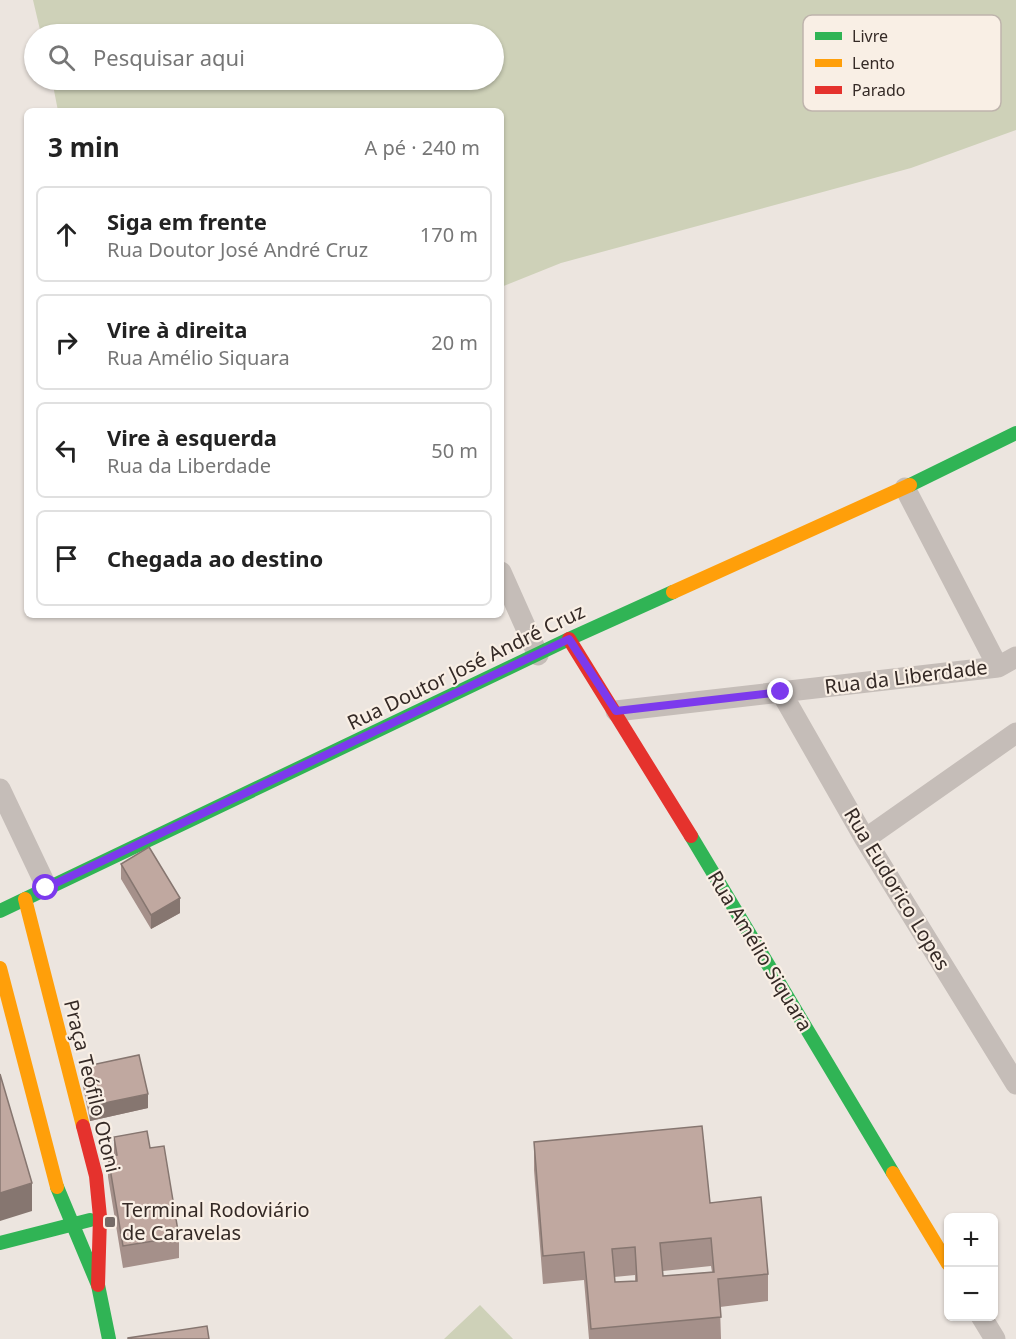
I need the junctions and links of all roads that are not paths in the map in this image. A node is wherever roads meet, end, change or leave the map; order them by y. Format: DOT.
graph roads {
  1 [pos="1016,433"];
  2 [pos="905,488"];
  3 [pos="504,579"];
  4 [pos="569,639"];
  5 [pos="538,655"];
  6 [pos="1007,662"];
  7 [pos="781,692"];
  8 [pos="616,711"];
  9 [pos="1016,733"];
  10 [pos="0,789"];
  11 [pos="865,839"];
  12 [pos="46,888"];
  13 [pos="25,899"];
  14 [pos="0,911"];
  15 [pos="0,968"];
  16 [pos="1016,1084"];
  17 [pos="100,1217"];
  18 [pos="71,1224"];
  19 [pos="0,1243"];
  20 [pos="944,1257"];
  21 [pos="98,1285"];
  22 [pos="984,1321"];
  23 [pos="109,1339"];
  24 [pos="995,1339"];
  1 -- 2 [label="street, Rua Doutor José André Cruz"];
  2 -- 4 [label="street, Rua Doutor José André Cruz"];
  2 -- 6 [label="street"];
  3 -- 5 [label="street"];
  4 -- 5 [label="street, Rua Doutor José André Cruz"];
  4 -- 8 [label="street, Rua Amélio Siquara"];
  5 -- 12 [label="street, Rua Doutor José André Cruz"];
  6 -- 7 [label="street, Rua da Liberdade"];
  7 -- 8 [label="street, Rua da Liberdade"];
  7 -- 11 [label="street, Rua Eudorico Lopes"];
  8 -- 20 [label="street, Rua Amélio Siquara"];
  9 -- 11 [label="street"];
  10 -- 12 [label="street"];
  11 -- 16 [label="street, Rua Eudorico Lopes"];
  12 -- 13 [label="street, Rua Doutor José André Cruz"];
  13 -- 14 [label="street, Rua Doutor José André Cruz"];
  13 -- 17 [label="street, Praça Teófilo Otoni"];
  15 -- 18 [label="street, Praça Teófilo Otoni"];
  17 -- 18 [label="street"];
  17 -- 21 [label="street, Praça Teófilo Otoni"];
  18 -- 19 [label="street"];
  18 -- 21 [label="street, Praça Teófilo Otoni"];
  21 -- 23 [label="street, Praça Teófilo Otoni"];
  22 -- 24 [label="street"];
}
